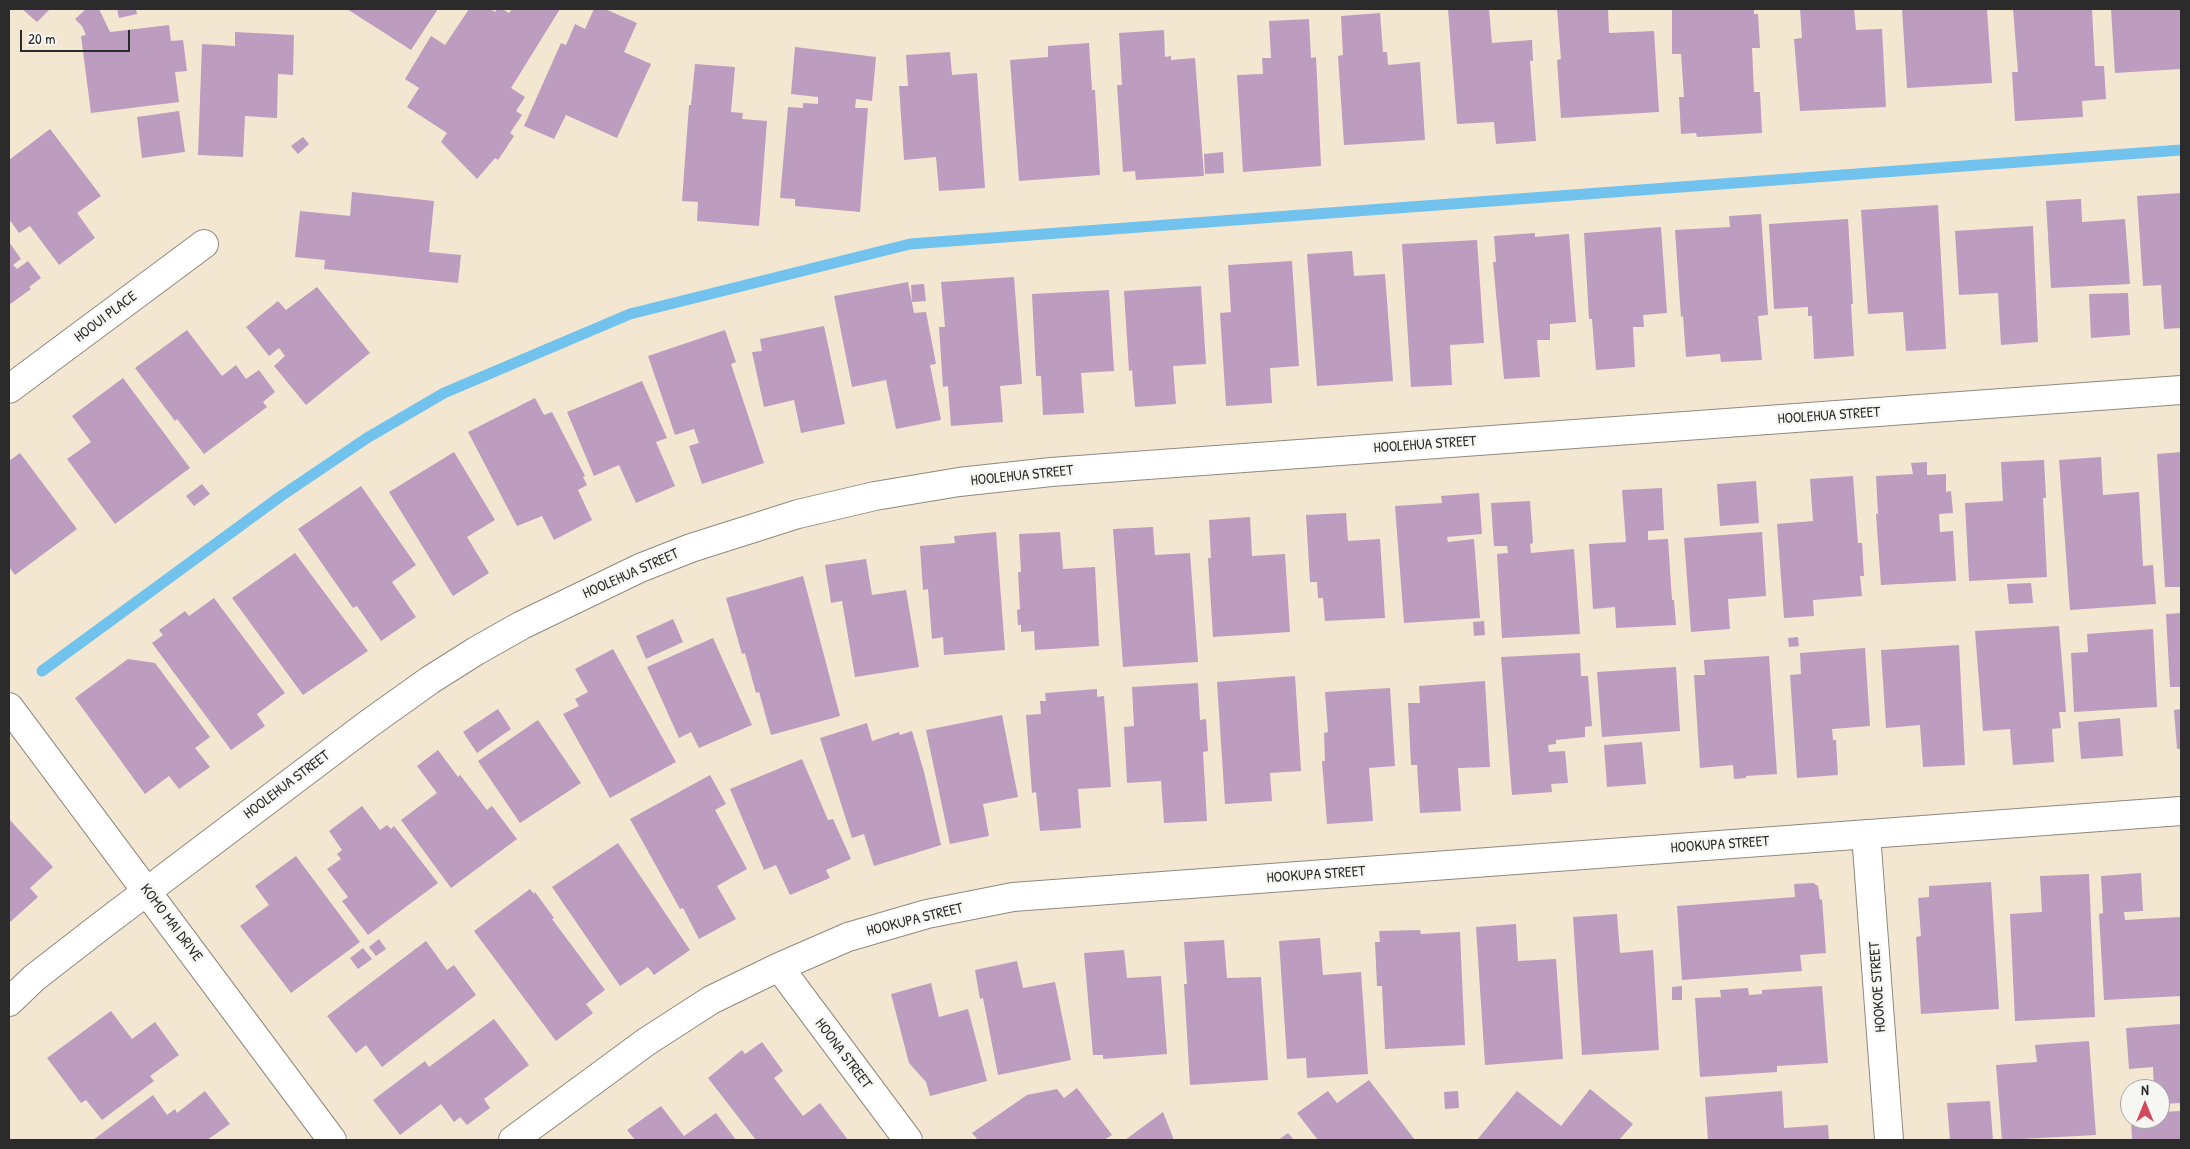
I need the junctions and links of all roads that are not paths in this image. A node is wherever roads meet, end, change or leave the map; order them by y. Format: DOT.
graph roads {
  1 [pos="204,244"];
  2 [pos="9,389"];
  3 [pos="2181,390"];
  4 [pos="9,707"];
  5 [pos="2181,811"];
  6 [pos="1866,834"];
  7 [pos="147,891"];
  8 [pos="779,967"];
  9 [pos="9,1002"];
  10 [pos="332,1140"];
  11 [pos="513,1140"];
  12 [pos="908,1140"];
  13 [pos="1889,1140"];
  1 -- 2 [label="street, HOOUI PLACE"];
  3 -- 7 [label="street, HOOLEHUA STREET"];
  4 -- 7 [label="street, KOMO MAI DRIVE"];
  5 -- 6 [label="street, HOOKUPA STREET"];
  6 -- 8 [label="street, HOOKUPA STREET"];
  6 -- 13 [label="street, HOOKOE STREET"];
  7 -- 9 [label="street, HOOLEHUA STREET"];
  7 -- 10 [label="street, KOMO MAI DRIVE"];
  8 -- 11 [label="street, HOOKUPA STREET"];
  8 -- 12 [label="street, HOONA STREET"];
}
